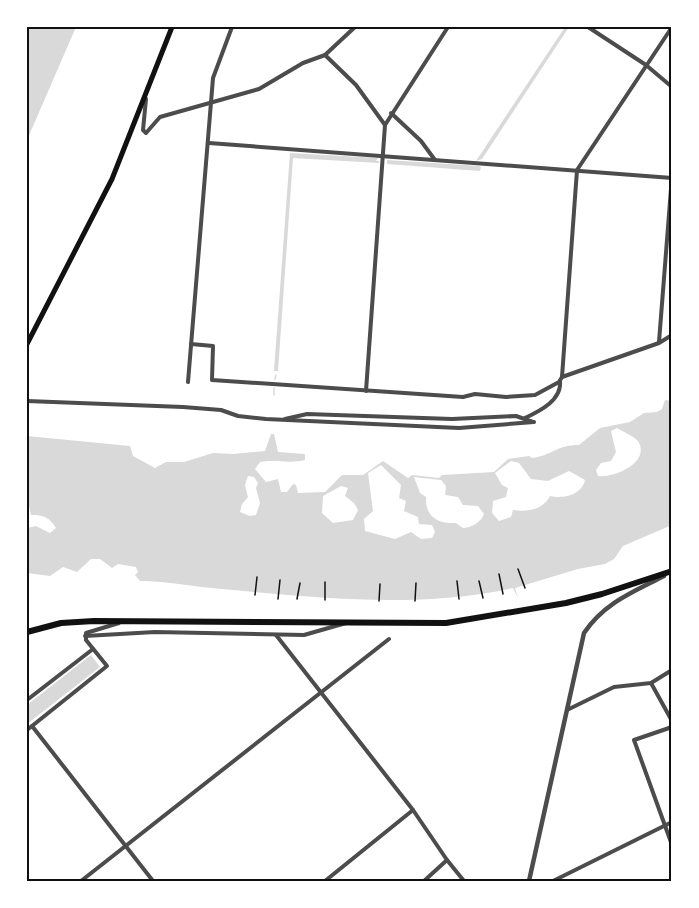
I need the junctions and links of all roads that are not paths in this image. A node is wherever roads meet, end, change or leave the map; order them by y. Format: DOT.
graph roads {
  1 [pos="172,27"];
  2 [pos="232,27"];
  3 [pos="355,27"];
  4 [pos="448,27"];
  5 [pos="588,27"];
  6 [pos="672,27"];
  7 [pos="325,55"];
  8 [pos="646,65"];
  9 [pos="672,87"];
  10 [pos="146,99"];
  11 [pos="212,102"];
  12 [pos="391,113"];
  13 [pos="385,125"];
  14 [pos="209,143"];
  15 [pos="382,156"];
  16 [pos="435,160"];
  17 [pos="577,171"];
  18 [pos="672,177"];
  19 [pos="672,335"];
  20 [pos="659,343"];
  21 [pos="27,344"];
  22 [pos="192,344"];
  23 [pos="561,379"];
  24 [pos="188,382"];
  25 [pos="366,391"];
  26 [pos="27,401"];
  27 [pos="525,418"];
  28 [pos="284,419"];
  29 [pos="672,571"];
  30 [pos="123,621"];
  31 [pos="347,623"];
  32 [pos="27,632"];
  33 [pos="276,635"];
  34 [pos="85,636"];
  35 [pos="389,639"];
  36 [pos="93,649"];
  37 [pos="672,670"];
  38 [pos="651,682"];
  39 [pos="320,693"];
  40 [pos="27,700"];
  41 [pos="567,710"];
  42 [pos="672,721"];
  43 [pos="32,726"];
  44 [pos="672,727"];
  45 [pos="27,730"];
  46 [pos="413,810"];
  47 [pos="672,822"];
  48 [pos="665,825"];
  49 [pos="672,845"];
  50 [pos="126,846"];
  51 [pos="447,860"];
  52 [pos="81,881"];
  53 [pos="153,881"];
  54 [pos="325,881"];
  55 [pos="424,881"];
  56 [pos="464,881"];
  57 [pos="529,881"];
  58 [pos="552,881"];
  1 -- 10 [label="main road"];
  2 -- 11 [label="street"];
  3 -- 7 [label="street"];
  4 -- 12 [label="street"];
  5 -- 8 [label="street"];
  6 -- 8 [label="street"];
  7 -- 11 [label="street"];
  7 -- 13 [label="street"];
  8 -- 9 [label="street"];
  8 -- 17 [label="street"];
  10 -- 11 [label="street"];
  10 -- 21 [label="main road"];
  11 -- 14 [label="street"];
  12 -- 13 [label="street"];
  12 -- 16 [label="street"];
  13 -- 15 [label="street"];
  14 -- 15 [label="street"];
  14 -- 22 [label="street"];
  15 -- 16 [label="street"];
  15 -- 25 [label="street"];
  16 -- 17 [label="street"];
  17 -- 18 [label="street"];
  17 -- 23 [label="street"];
  18 -- 20 [label="street"];
  19 -- 20 [label="street"];
  20 -- 23 [label="street"];
  22 -- 24 [label="street"];
  22 -- 25 [label="street"];
  23 -- 25 [label="street"];
  23 -- 27 [label="street"];
  26 -- 28 [label="street"];
  27 -- 28 [label="street"];
  27 -- 28 [label="street"];
  29 -- 31 [label="main road"];
  29 -- 41 [label="street"];
  30 -- 31 [label="main road"];
  30 -- 32 [label="main road"];
  30 -- 34 [label="street"];
  31 -- 33 [label="street"];
  33 -- 34 [label="street"];
  33 -- 39 [label="street"];
  34 -- 36 [label="street"];
  35 -- 39 [label="street"];
  36 -- 40 [label="street"];
  36 -- 43 [label="street"];
  37 -- 38 [label="street"];
  38 -- 41 [label="street"];
  38 -- 42 [label="street"];
  39 -- 46 [label="street"];
  39 -- 50 [label="street"];
  41 -- 57 [label="street"];
  43 -- 45 [label="street"];
  43 -- 50 [label="street"];
  44 -- 48 [label="street"];
  46 -- 51 [label="street"];
  46 -- 54 [label="street"];
  47 -- 48 [label="street"];
  48 -- 49 [label="street"];
  48 -- 58 [label="street"];
  50 -- 52 [label="street"];
  50 -- 53 [label="street"];
  51 -- 55 [label="street"];
  51 -- 56 [label="street"];
}
